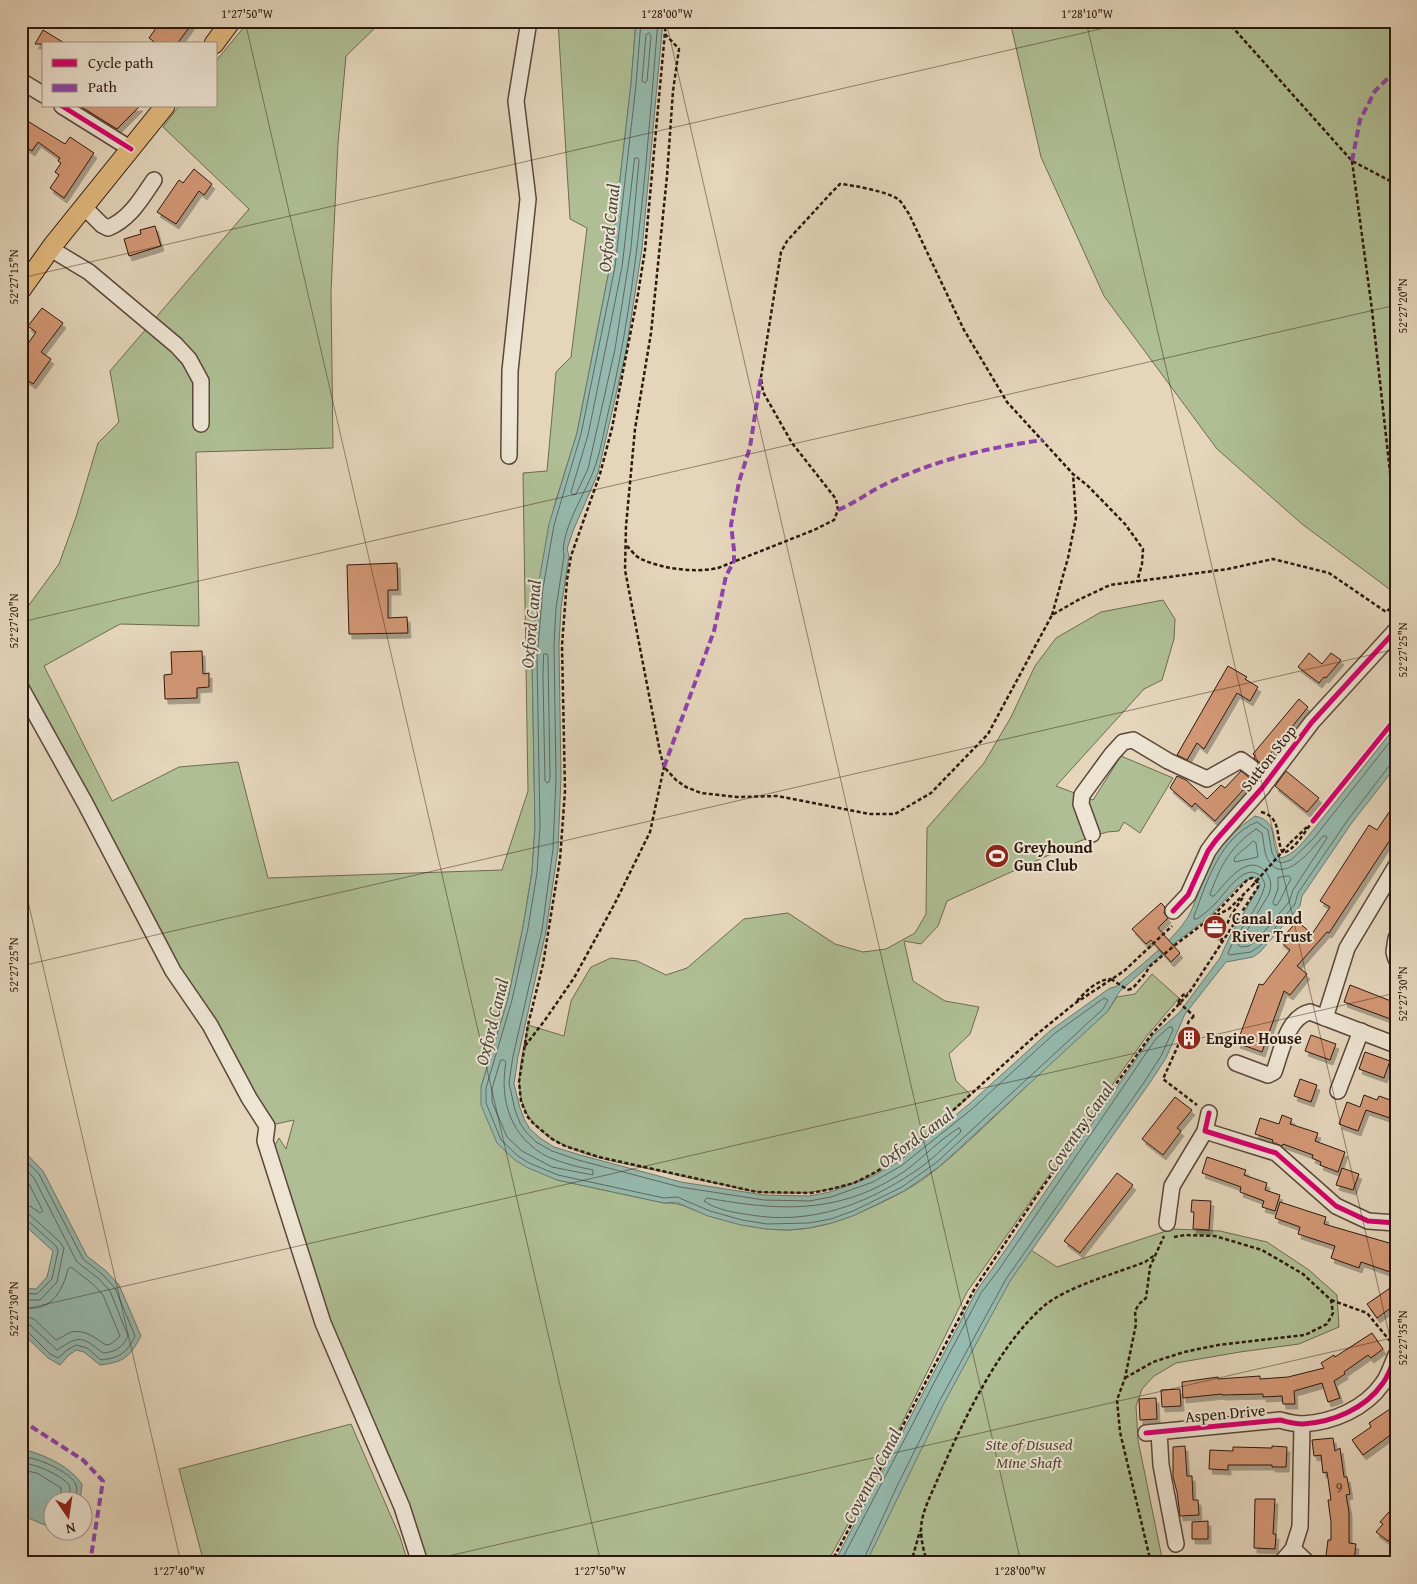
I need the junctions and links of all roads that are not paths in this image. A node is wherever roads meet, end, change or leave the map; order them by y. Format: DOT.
graph roads {
  1 [pos="232,21"];
  2 [pos="530,21"];
  3 [pos="216,42"];
  4 [pos="21,81"];
  5 [pos="42,94"];
  6 [pos="65,108"];
  7 [pos="163,108"];
  8 [pos="131,149"];
  9 [pos="154,180"];
  10 [pos="84,207"];
  11 [pos="52,247"];
  12 [pos="21,290"];
  13 [pos="202,424"];
  14 [pos="509,456"];
  15 [pos="1396,630"];
  16 [pos="21,688"];
  17 [pos="1268,780"];
  18 [pos="1092,834"];
  19 [pos="1396,866"];
  20 [pos="1173,918"];
  21 [pos="1396,938"];
  22 [pos="1396,959"];
  23 [pos="1326,1018"];
  24 [pos="1360,1031"];
  25 [pos="1396,1044"];
  26 [pos="1236,1063"];
  27 [pos="1338,1091"];
  28 [pos="1209,1113"];
  29 [pos="1205,1130"];
  30 [pos="1166,1223"];
  31 [pos="1396,1223"];
  32 [pos="1395,1349"];
  33 [pos="1302,1424"];
  34 [pos="1176,1544"];
  35 [pos="1293,1550"];
  36 [pos="420,1563"];
  37 [pos="1281,1563"];
  38 [pos="1308,1563"];
  1 -- 3 [label="main road"];
  2 -- 14 [label="street"];
  4 -- 5 [label="street"];
  6 -- 8 [label="street"];
  7 -- 8 [label="main road"];
  8 -- 10 [label="main road"];
  9 -- 10 [label="street"];
  10 -- 11 [label="main road"];
  11 -- 12 [label="main road"];
  11 -- 13 [label="street"];
  15 -- 17 [label="street, Sutton Stop"];
  16 -- 36 [label="street"];
  17 -- 18 [label="street"];
  17 -- 20 [label="street, Sutton Stop"];
  19 -- 23 [label="street"];
  21 -- 22 [label="street"];
  23 -- 24 [label="street"];
  23 -- 26 [label="street"];
  24 -- 25 [label="street"];
  24 -- 27 [label="street"];
  28 -- 29 [label="street"];
  29 -- 30 [label="street"];
  29 -- 31 [label="street"];
  32 -- 33 [label="street, Aspen Drive"];
  33 -- 34 [label="street, Aspen Drive"];
  33 -- 35 [label="street"];
  35 -- 37 [label="street"];
  35 -- 38 [label="street"];
}
